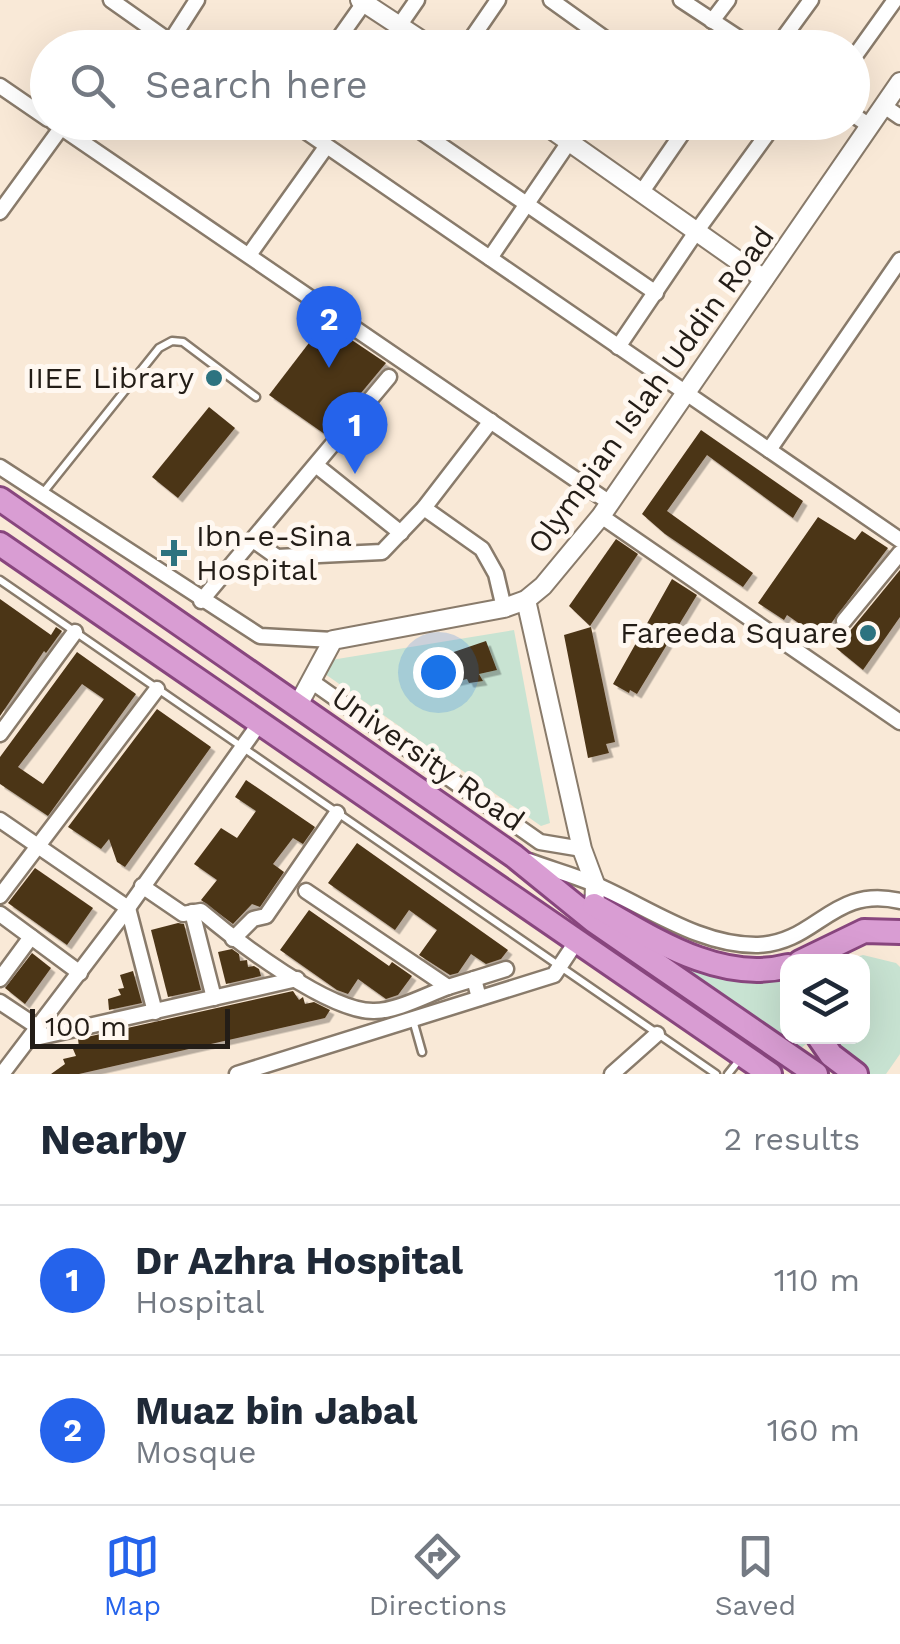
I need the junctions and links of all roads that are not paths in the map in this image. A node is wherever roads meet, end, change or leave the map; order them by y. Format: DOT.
graph roads {
  1 [pos="110,0"];
  2 [pos="198,0"];
  3 [pos="416,0"];
  4 [pos="498,0"];
  5 [pos="551,0"];
  6 [pos="681,0"];
  7 [pos="728,0"];
  8 [pos="810,0"];
  9 [pos="896,0"];
  10 [pos="363,1"];
  11 [pos="712,21"];
  12 [pos="398,26"];
  13 [pos="153,30"];
  14 [pos="182,30"];
  15 [pos="344,30"];
  16 [pos="404,30"];
  17 [pos="478,30"];
  18 [pos="593,30"];
  19 [pos="725,30"];
  20 [pos="789,30"];
  21 [pos="870,35"];
  22 [pos="900,82"];
  23 [pos="0,86"];
  24 [pos="30,107"];
  25 [pos="892,111"];
  26 [pos="870,126"];
  27 [pos="44,140"];
  28 [pos="79,140"];
  29 [pos="316,140"];
  30 [pos="434,140"];
  31 [pos="566,140"];
  32 [pos="678,140"];
  33 [pos="763,140"];
  34 [pos="860,140"];
  35 [pos="569,142"];
  36 [pos="326,147"];
  37 [pos="641,194"];
  38 [pos="527,205"];
  39 [pos="0,212"];
  40 [pos="696,232"];
  41 [pos="249,255"];
  42 [pos="490,258"];
  43 [pos="900,260"];
  44 [pos="764,279"];
  45 [pos="656,293"];
  46 [pos="618,347"];
  47 [pos="389,377"];
  48 [pos="685,394"];
  49 [pos="256,397"];
  50 [pos="491,421"];
  51 [pos="769,450"];
  52 [pos="317,466"];
  53 [pos="0,467"];
  54 [pos="41,495"];
  55 [pos="0,499"];
  56 [pos="424,508"];
  57 [pos="606,509"];
  58 [pos="401,533"];
  59 [pos="253,540"];
  60 [pos="900,540"];
  61 [pos="0,544"];
  62 [pos="900,552"];
  63 [pos="0,580"];
  64 [pos="526,600"];
  65 [pos="201,601"];
  66 [pos="504,608"];
  67 [pos="844,621"];
  68 [pos="75,632"];
  69 [pos="334,640"];
  70 [pos="311,681"];
  71 [pos="157,690"];
  72 [pos="298,704"];
  73 [pos="900,722"];
  74 [pos="259,724"];
  75 [pos="0,734"];
  76 [pos="241,748"];
  77 [pos="338,813"];
  78 [pos="0,820"];
  79 [pos="38,846"];
  80 [pos="582,848"];
  81 [pos="142,886"];
  82 [pos="306,892"];
  83 [pos="0,895"];
  84 [pos="900,901"];
  85 [pos="594,904"];
  86 [pos="128,908"];
  87 [pos="192,912"];
  88 [pos="0,914"];
  89 [pos="900,932"];
  90 [pos="31,937"];
  91 [pos="233,939"];
  92 [pos="576,942"];
  93 [pos="900,942"];
  94 [pos="817,954"];
  95 [pos="835,954"];
  96 [pos="559,968"];
  97 [pos="780,968"];
  98 [pos="506,969"];
  99 [pos="80,973"];
  100 [pos="0,979"];
  101 [pos="297,979"];
  102 [pos="474,979"];
  103 [pos="448,987"];
  104 [pos="214,998"];
  105 [pos="480,998"];
  106 [pos="0,1002"];
  107 [pos="155,1012"];
  108 [pos="413,1019"];
  109 [pos="35,1033"];
  110 [pos="657,1034"];
  111 [pos="824,1044"];
  112 [pos="422,1052"];
  113 [pos="735,1064"];
  114 [pos="2,1074"];
  115 [pos="237,1074"];
  116 [pos="612,1074"];
  117 [pos="716,1074"];
  118 [pos="760,1074"];
  119 [pos="770,1074"];
  120 [pos="816,1074"];
  121 [pos="856,1074"];
  1 -- 13 [label="street"];
  2 -- 14 [label="street"];
  3 -- 12 [label="street"];
  4 -- 17 [label="street"];
  5 -- 18 [label="street"];
  6 -- 11 [label="street"];
  7 -- 11 [label="street"];
  8 -- 20 [label="street"];
  9 -- 21 [label="street"];
  10 -- 12 [label="street"];
  10 -- 15 [label="street"];
  11 -- 19 [label="street"];
  12 -- 16 [label="street"];
  22 -- 25 [label="street, Olympian Islah Uddin Road"];
  23 -- 24 [label="street"];
  25 -- 26 [label="street, Olympian Islah Uddin Road"];
  27 -- 39 [label="street"];
  28 -- 41 [label="street"];
  29 -- 36 [label="street"];
  30 -- 38 [label="street"];
  31 -- 35 [label="street"];
  32 -- 37 [label="street"];
  33 -- 40 [label="street"];
  34 -- 44 [label="street, Olympian Islah Uddin Road"];
  35 -- 37 [label="street"];
  35 -- 38 [label="street"];
  36 -- 41 [label="street"];
  36 -- 42 [label="street"];
  37 -- 40 [label="street"];
  38 -- 42 [label="street"];
  38 -- 45 [label="street"];
  40 -- 44 [label="street"];
  40 -- 45 [label="street"];
  41 -- 50 [label="street"];
  42 -- 46 [label="street"];
  43 -- 51 [label="street"];
  44 -- 48 [label="street, Olympian Islah Uddin Road"];
  45 -- 46 [label="street"];
  46 -- 48 [label="street"];
  47 -- 52 [label="street"];
  48 -- 51 [label="street"];
  48 -- 57 [label="street, Olympian Islah Uddin Road"];
  49 -- 54 [label="lane"];
  50 -- 56 [label="street"];
  50 -- 57 [label="street"];
  51 -- 60 [label="street"];
  52 -- 58 [label="street"];
  52 -- 59 [label="street"];
  53 -- 54 [label="street"];
  54 -- 65 [label="street"];
  55 -- 72 [label="main road, University Road"];
  56 -- 58 [label="street"];
  56 -- 66 [label="street"];
  57 -- 64 [label="street, Olympian Islah Uddin Road"];
  57 -- 73 [label="street"];
  58 -- 59 [label="street"];
  59 -- 65 [label="street"];
  61 -- 74 [label="main road"];
  62 -- 67 [label="street"];
  63 -- 68 [label="lane"];
  64 -- 66 [label="street"];
  64 -- 80 [label="street"];
  65 -- 69 [label="street"];
  66 -- 69 [label="street"];
  68 -- 71 [label="lane"];
  68 -- 75 [label="street"];
  69 -- 70 [label="street"];
  70 -- 72 [label="street"];
  70 -- 80 [label="street"];
  71 -- 76 [label="lane"];
  71 -- 79 [label="street"];
  72 -- 85 [label="main road, University Road"];
  74 -- 76 [label="street"];
  74 -- 92 [label="main road"];
  76 -- 77 [label="lane"];
  76 -- 81 [label="street"];
  77 -- 91 [label="street"];
  77 -- 96 [label="lane"];
  78 -- 79 [label="street"];
  79 -- 83 [label="street"];
  79 -- 86 [label="street"];
  80 -- 85 [label="street"];
  81 -- 86 [label="street"];
  81 -- 87 [label="street"];
  82 -- 103 [label="street"];
  84 -- 85 [label="street"];
  85 -- 97 [label="main road"];
  85 -- 120 [label="main road"];
  86 -- 99 [label="street"];
  86 -- 107 [label="street"];
  87 -- 91 [label="street"];
  87 -- 104 [label="street"];
  88 -- 90 [label="street"];
  89 -- 94 [label="main road"];
  90 -- 99 [label="street"];
  90 -- 100 [label="street"];
  91 -- 101 [label="street"];
  92 -- 96 [label="street"];
  92 -- 113 [label="main road"];
  93 -- 95 [label="main road"];
  96 -- 105 [label="street"];
  96 -- 110 [label="lane"];
  98 -- 102 [label="street"];
  99 -- 109 [label="street"];
  101 -- 103 [label="street"];
  101 -- 104 [label="street"];
  102 -- 103 [label="street"];
  102 -- 105 [label="street"];
  104 -- 107 [label="street"];
  105 -- 108 [label="street"];
  106 -- 109 [label="street"];
  107 -- 109 [label="street"];
  108 -- 112 [label="lane"];
  108 -- 115 [label="street"];
  109 -- 114 [label="street"];
  110 -- 116 [label="street"];
  110 -- 117 [label="lane"];
  111 -- 121 [label="main road"];
  113 -- 118 [label="main road"];
  113 -- 119 [label="main road"];
}
